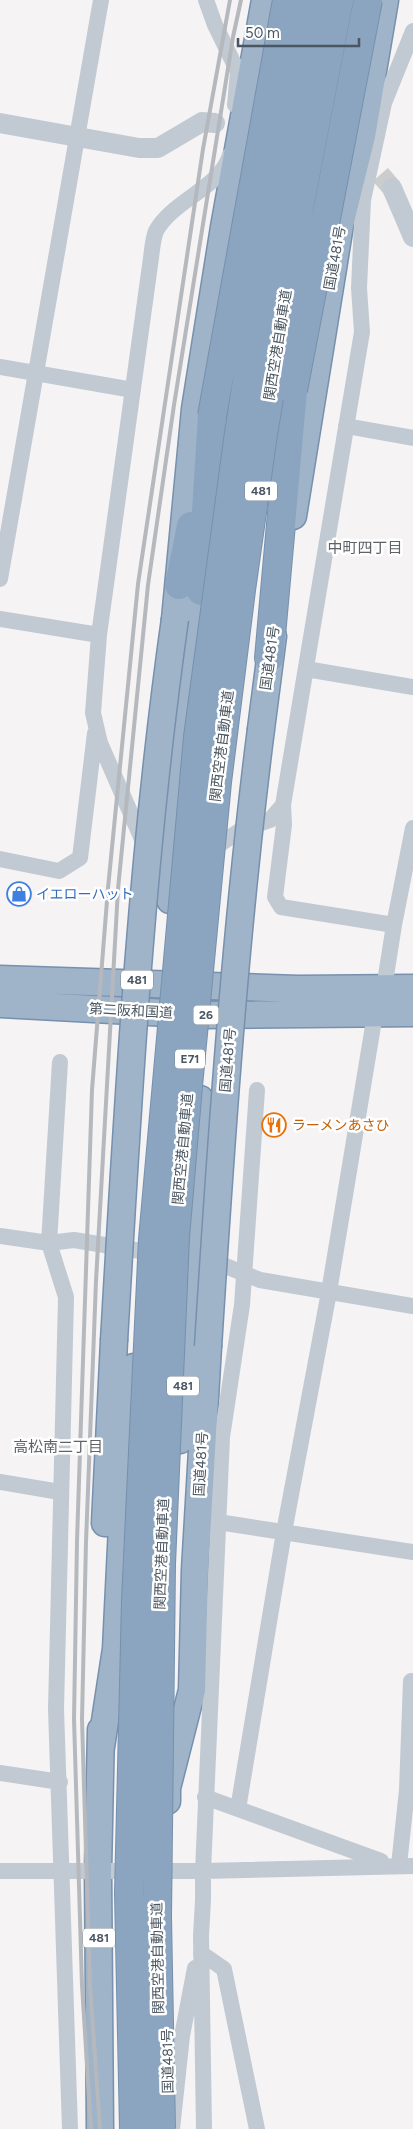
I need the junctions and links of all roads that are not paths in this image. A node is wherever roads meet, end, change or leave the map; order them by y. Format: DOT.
graph roads {
  1 [pos="101,0"];
  2 [pos="206,0"];
  3 [pos="265,0"];
  4 [pos="287,0"];
  5 [pos="303,0"];
  6 [pos="314,0"];
  7 [pos="339,0"];
  8 [pos="348,0"];
  9 [pos="368,0"];
  10 [pos="385,0"];
  11 [pos="413,31"];
  12 [pos="0,123"];
  13 [pos="215,123"];
  14 [pos="77,137"];
  15 [pos="392,188"];
  16 [pos="413,237"];
  17 [pos="0,367"];
  18 [pos="36,373"];
  19 [pos="132,390"];
  20 [pos="293,390"];
  21 [pos="346,426"];
  22 [pos="413,438"];
  23 [pos="248,577"];
  24 [pos="0,580"];
  25 [pos="190,588"];
  26 [pos="0,619"];
  27 [pos="99,635"];
  28 [pos="269,658"];
  29 [pos="306,669"];
  30 [pos="413,687"];
  31 [pos="96,724"];
  32 [pos="283,804"];
  33 [pos="413,828"];
  34 [pos="220,844"];
  35 [pos="0,859"];
  36 [pos="170,906"];
  37 [pos="394,925"];
  38 [pos="0,979"];
  39 [pos="164,983"];
  40 [pos="208,986"];
  41 [pos="384,988"];
  42 [pos="413,988"];
  43 [pos="0,1004"];
  44 [pos="161,1012"];
  45 [pos="413,1012"];
  46 [pos="375,1014"];
  47 [pos="206,1016"];
  48 [pos="60,1062"];
  49 [pos="257,1090"];
  50 [pos="0,1236"];
  51 [pos="49,1243"];
  52 [pos="143,1252"];
  53 [pos="190,1259"];
  54 [pos="245,1274"];
  55 [pos="329,1292"];
  56 [pos="413,1306"];
  57 [pos="0,1482"];
  58 [pos="60,1492"];
  59 [pos="218,1522"];
  60 [pos="284,1532"];
  61 [pos="413,1552"];
  62 [pos="411,1681"];
  63 [pos="412,1708"];
  64 [pos="101,1747"];
  65 [pos="410,1767"];
  66 [pos="0,1773"];
  67 [pos="60,1782"];
  68 [pos="167,1788"];
  69 [pos="205,1797"];
  70 [pos="238,1809"];
  71 [pos="401,1865"];
  72 [pos="98,1870"];
  73 [pos="166,1870"];
  74 [pos="0,1871"];
  75 [pos="62,1871"];
  76 [pos="202,1871"];
  77 [pos="201,1945"];
  78 [pos="70,2129"];
  79 [pos="100,2129"];
  80 [pos="134,2129"];
  81 [pos="161,2129"];
  82 [pos="171,2129"];
  83 [pos="204,2129"];
  84 [pos="257,2129"];
  1 -- 14 [label="street"];
  2 -- 19 [label="street"];
  3 -- 25 [label="highway, 481"];
  4 -- 25 [label="highway, bridge"];
  5 -- 25 [label="highway, 481"];
  6 -- 80 [label="highway, 関西空港自動車道 / E71, bridge"];
  7 -- 81 [label="highway, 関西空港自動車道 / E71, bridge"];
  8 -- 23 [label="highway, 481"];
  9 -- 20 [label="highway, bridge"];
  10 -- 28 [label="highway, 国道481号 / 481"];
  11 -- 21 [label="street"];
  12 -- 14 [label="street"];
  13 -- 14 [label="street"];
  14 -- 18 [label="street"];
  15 -- 16 [label="street"];
  17 -- 18 [label="street"];
  18 -- 19 [label="street"];
  18 -- 24 [label="street"];
  19 -- 27 [label="street"];
  20 -- 23 [label="highway"];
  20 -- 28 [label="highway"];
  21 -- 22 [label="street"];
  21 -- 29 [label="street"];
  23 -- 34 [label="highway, 481"];
  25 -- 36 [label="highway, 481"];
  25 -- 64 [label="highway, 481, bridge"];
  26 -- 27 [label="street"];
  27 -- 31 [label="street"];
  28 -- 68 [label="highway, 国道481号 / 481, bridge"];
  29 -- 30 [label="street"];
  29 -- 32 [label="street"];
  31 -- 35 [label="street"];
  31 -- 36 [label="street"];
  32 -- 34 [label="street"];
  32 -- 37 [label="street"];
  33 -- 37 [label="street"];
  34 -- 40 [label="highway, 481"];
  36 -- 39 [label="highway, 481"];
  37 -- 41 [label="street"];
  38 -- 39 [label="highway, 第二阪和国道 / 26"];
  39 -- 40 [label="highway, 第二阪和国道 / 26"];
  39 -- 44 [label="highway, 481"];
  40 -- 41 [label="highway, 第二阪和国道 / 26"];
  40 -- 47 [label="highway, 481"];
  41 -- 42 [label="highway, 第二阪和国道 / 26"];
  43 -- 44 [label="highway, 第二阪和国道 / 26"];
  44 -- 47 [label="highway, 第二阪和国道 / 26"];
  44 -- 52 [label="highway, 481"];
  45 -- 46 [label="highway, 第二阪和国道 / 26"];
  46 -- 47 [label="highway, 第二阪和国道 / 26"];
  46 -- 55 [label="street"];
  47 -- 53 [label="highway, 481"];
  48 -- 51 [label="street"];
  49 -- 54 [label="street"];
  50 -- 51 [label="street"];
  51 -- 52 [label="street"];
  51 -- 58 [label="street"];
  52 -- 53 [label="street"];
  52 -- 64 [label="highway, 481"];
  53 -- 54 [label="street"];
  53 -- 68 [label="highway, 481"];
  54 -- 55 [label="street"];
  54 -- 59 [label="street"];
  55 -- 56 [label="street"];
  55 -- 60 [label="street"];
  57 -- 58 [label="street"];
  58 -- 67 [label="street"];
  59 -- 60 [label="street"];
  59 -- 69 [label="street"];
  60 -- 61 [label="street"];
  60 -- 70 [label="street"];
  62 -- 63 [label="street"];
  63 -- 65 [label="street"];
  64 -- 72 [label="highway, 481"];
  65 -- 71 [label="street"];
  66 -- 67 [label="street"];
  67 -- 75 [label="street"];
  68 -- 73 [label="highway, 国道481号 / 481"];
  69 -- 70 [label="street"];
  69 -- 76 [label="street"];
  70 -- 71 [label="street"];
  71 -- 76 [label="street"];
  72 -- 73 [label="street"];
  72 -- 75 [label="street"];
  72 -- 79 [label="highway, 481"];
  73 -- 76 [label="street"];
  73 -- 82 [label="highway, 国道481号 / 481"];
  74 -- 75 [label="street"];
  75 -- 78 [label="street"];
  76 -- 77 [label="street"];
  77 -- 82 [label="street"];
  77 -- 83 [label="street"];
  77 -- 84 [label="street"];
}
